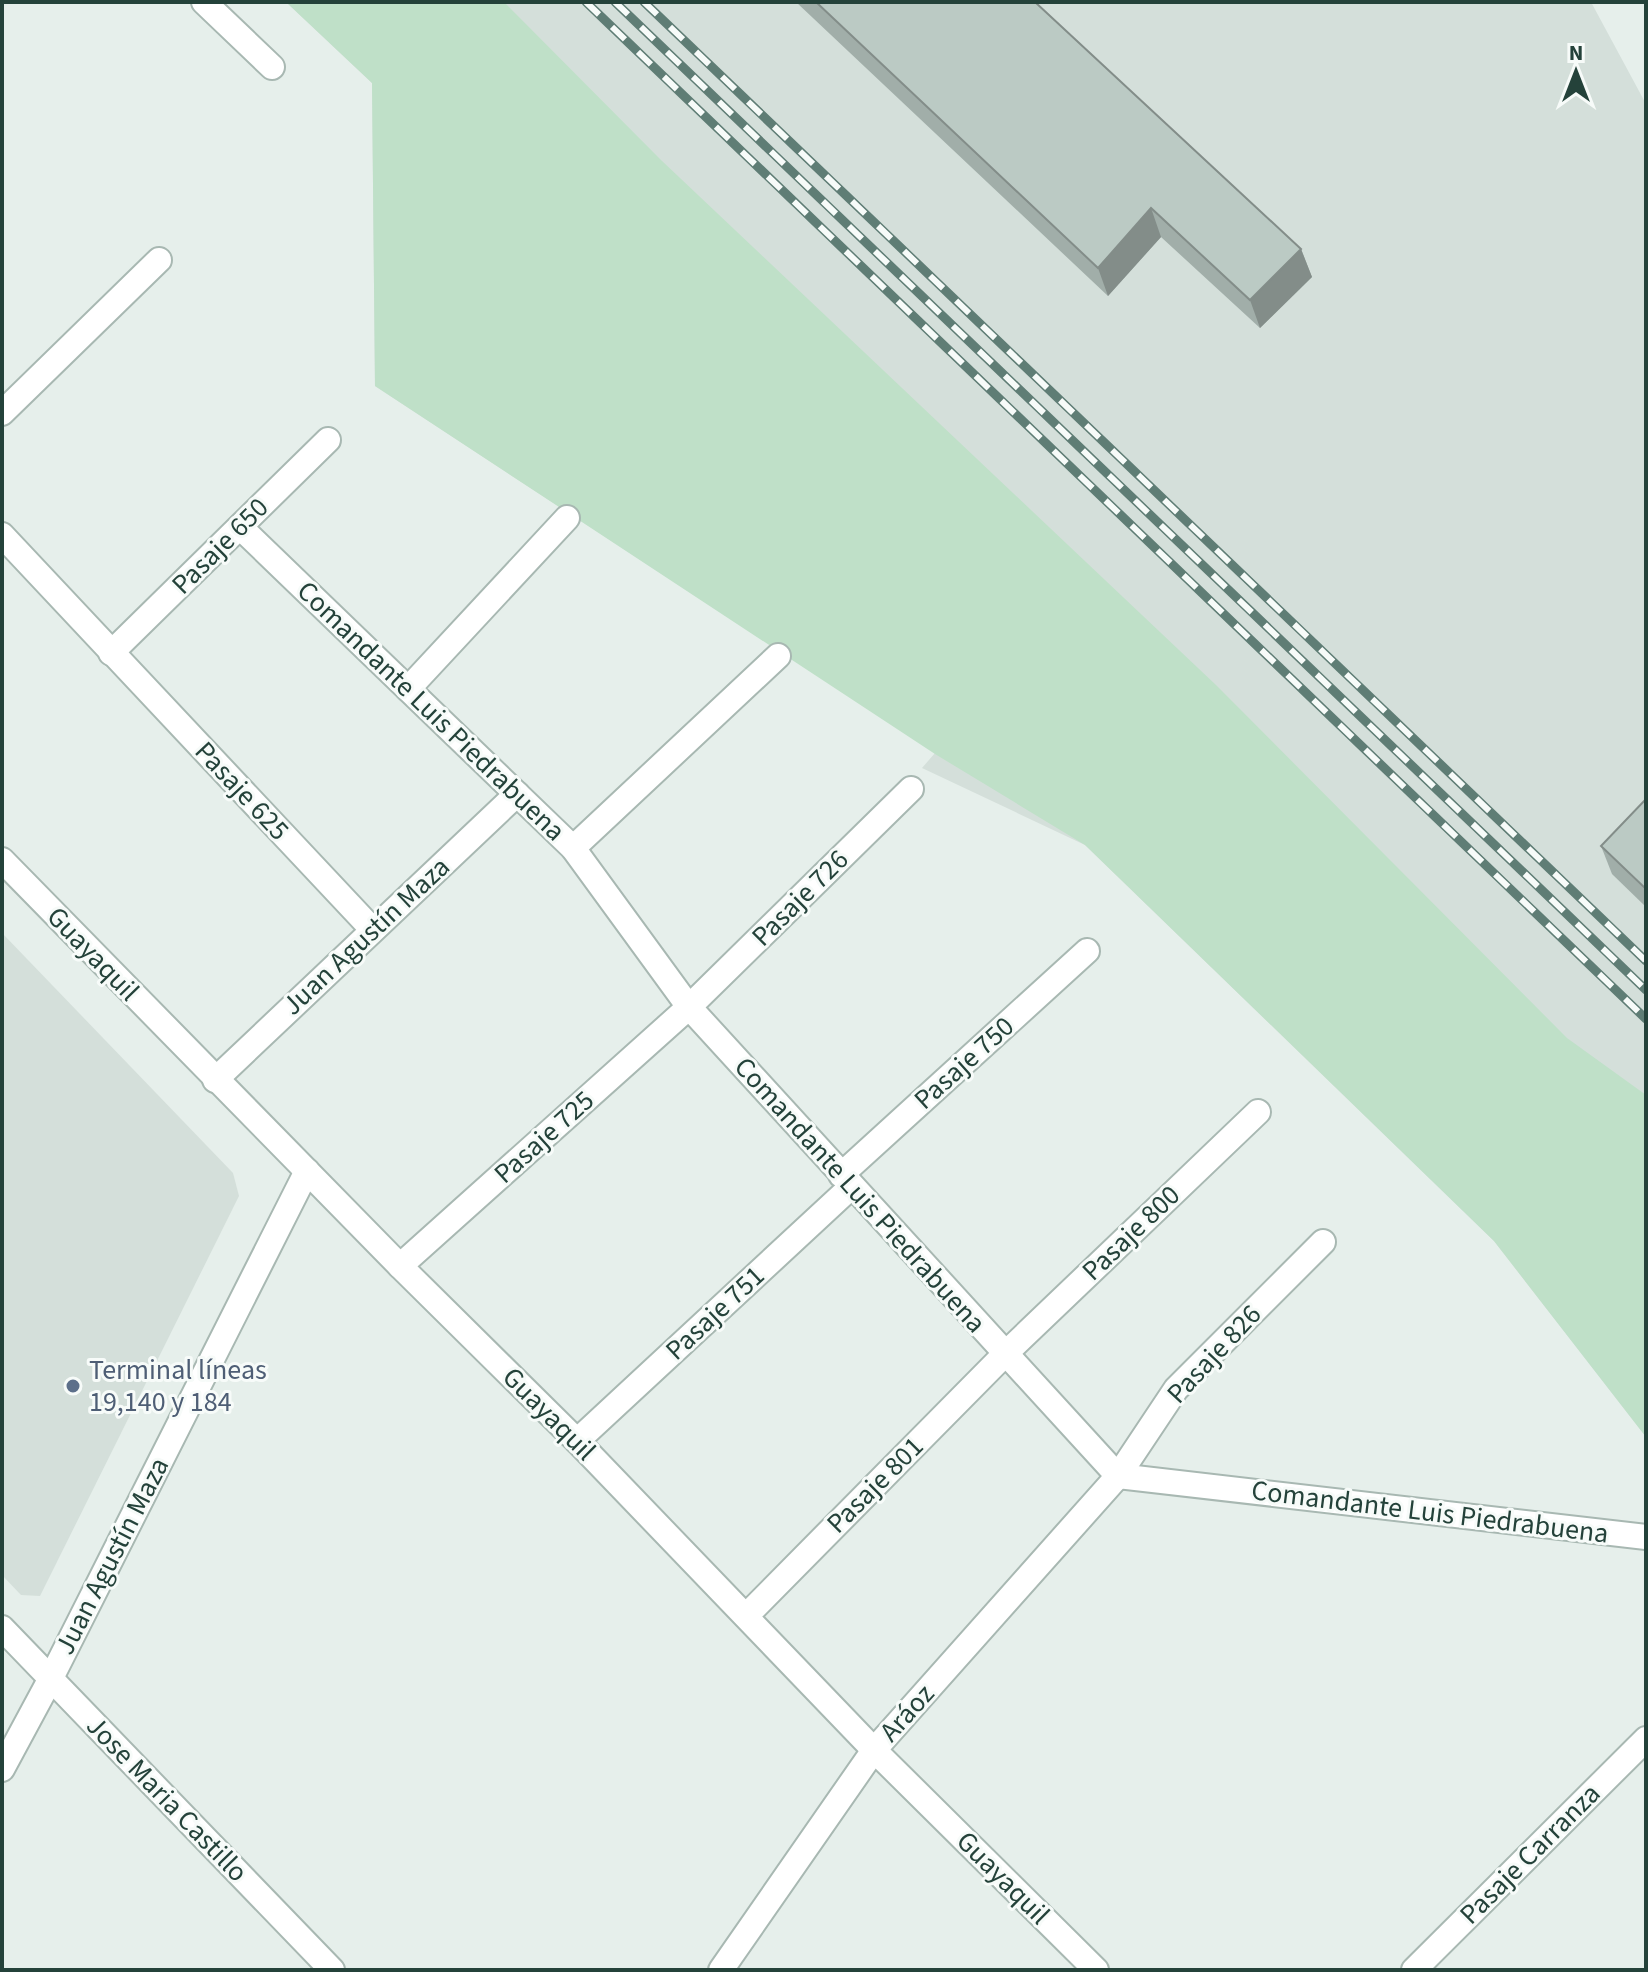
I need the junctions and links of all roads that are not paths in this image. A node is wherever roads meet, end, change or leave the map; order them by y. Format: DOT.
graph roads {
  1 [pos="204,2"];
  2 [pos="272,67"];
  3 [pos="159,260"];
  4 [pos="2,413"];
  5 [pos="328,440"];
  6 [pos="567,518"];
  7 [pos="240,527"];
  8 [pos="2,535"];
  9 [pos="111,653"];
  10 [pos="778,656"];
  11 [pos="408,689"];
  12 [pos="911,789"];
  13 [pos="517,794"];
  14 [pos="573,848"];
  15 [pos="2,860"];
  16 [pos="372,929"];
  17 [pos="1087,951"];
  18 [pos="689,1007"];
  19 [pos="215,1080"];
  20 [pos="1258,1112"];
  21 [pos="307,1171"];
  22 [pos="847,1180"];
  23 [pos="1323,1242"];
  24 [pos="400,1266"];
  25 [pos="1005,1354"];
  26 [pos="577,1441"];
  27 [pos="1118,1476"];
  28 [pos="1646,1537"];
  29 [pos="746,1616"];
  30 [pos="2,1628"];
  31 [pos="51,1678"];
  32 [pos="1646,1739"];
  33 [pos="874,1750"];
  34 [pos="2,1769"];
  35 [pos="332,1970"];
  36 [pos="721,1970"];
  37 [pos="1096,1970"];
  38 [pos="1414,1970"];
  1 -- 2 [label="street"];
  3 -- 4 [label="street"];
  5 -- 7 [label="street, Pasaje 650"];
  6 -- 11 [label="street"];
  7 -- 9 [label="street, Pasaje 650"];
  7 -- 11 [label="street, Comandante Luis Piedrabuena"];
  8 -- 9 [label="street"];
  9 -- 16 [label="street, Pasaje 625"];
  10 -- 14 [label="street"];
  11 -- 13 [label="street, Comandante Luis Piedrabuena"];
  12 -- 18 [label="street, Pasaje 726"];
  13 -- 14 [label="street, Comandante Luis Piedrabuena"];
  13 -- 16 [label="street, Juan Agustín Maza"];
  14 -- 18 [label="street, Comandante Luis Piedrabuena"];
  15 -- 19 [label="street, Guayaquil"];
  16 -- 19 [label="street, Juan Agustín Maza"];
  17 -- 22 [label="street, Pasaje 750"];
  18 -- 22 [label="street, Comandante Luis Piedrabuena"];
  18 -- 24 [label="street, Pasaje 725"];
  19 -- 21 [label="street, Guayaquil"];
  20 -- 25 [label="street, Pasaje 800"];
  21 -- 24 [label="street, Guayaquil"];
  21 -- 31 [label="street, Juan Agustín Maza"];
  22 -- 25 [label="street, Comandante Luis Piedrabuena"];
  22 -- 26 [label="street, Pasaje 751"];
  23 -- 27 [label="street, Pasaje 826"];
  24 -- 26 [label="street, Guayaquil"];
  25 -- 27 [label="street, Comandante Luis Piedrabuena"];
  25 -- 29 [label="street, Pasaje 801"];
  26 -- 29 [label="street, Guayaquil"];
  27 -- 28 [label="street, Comandante Luis Piedrabuena"];
  27 -- 33 [label="street, Aráoz"];
  29 -- 33 [label="street, Guayaquil"];
  30 -- 31 [label="street, Jose Maria Castillo"];
  31 -- 34 [label="street, Juan Agustín Maza"];
  31 -- 35 [label="street, Jose Maria Castillo"];
  32 -- 38 [label="street, Pasaje Carranza"];
  33 -- 36 [label="street, Aráoz"];
  33 -- 37 [label="street, Guayaquil"];
}
